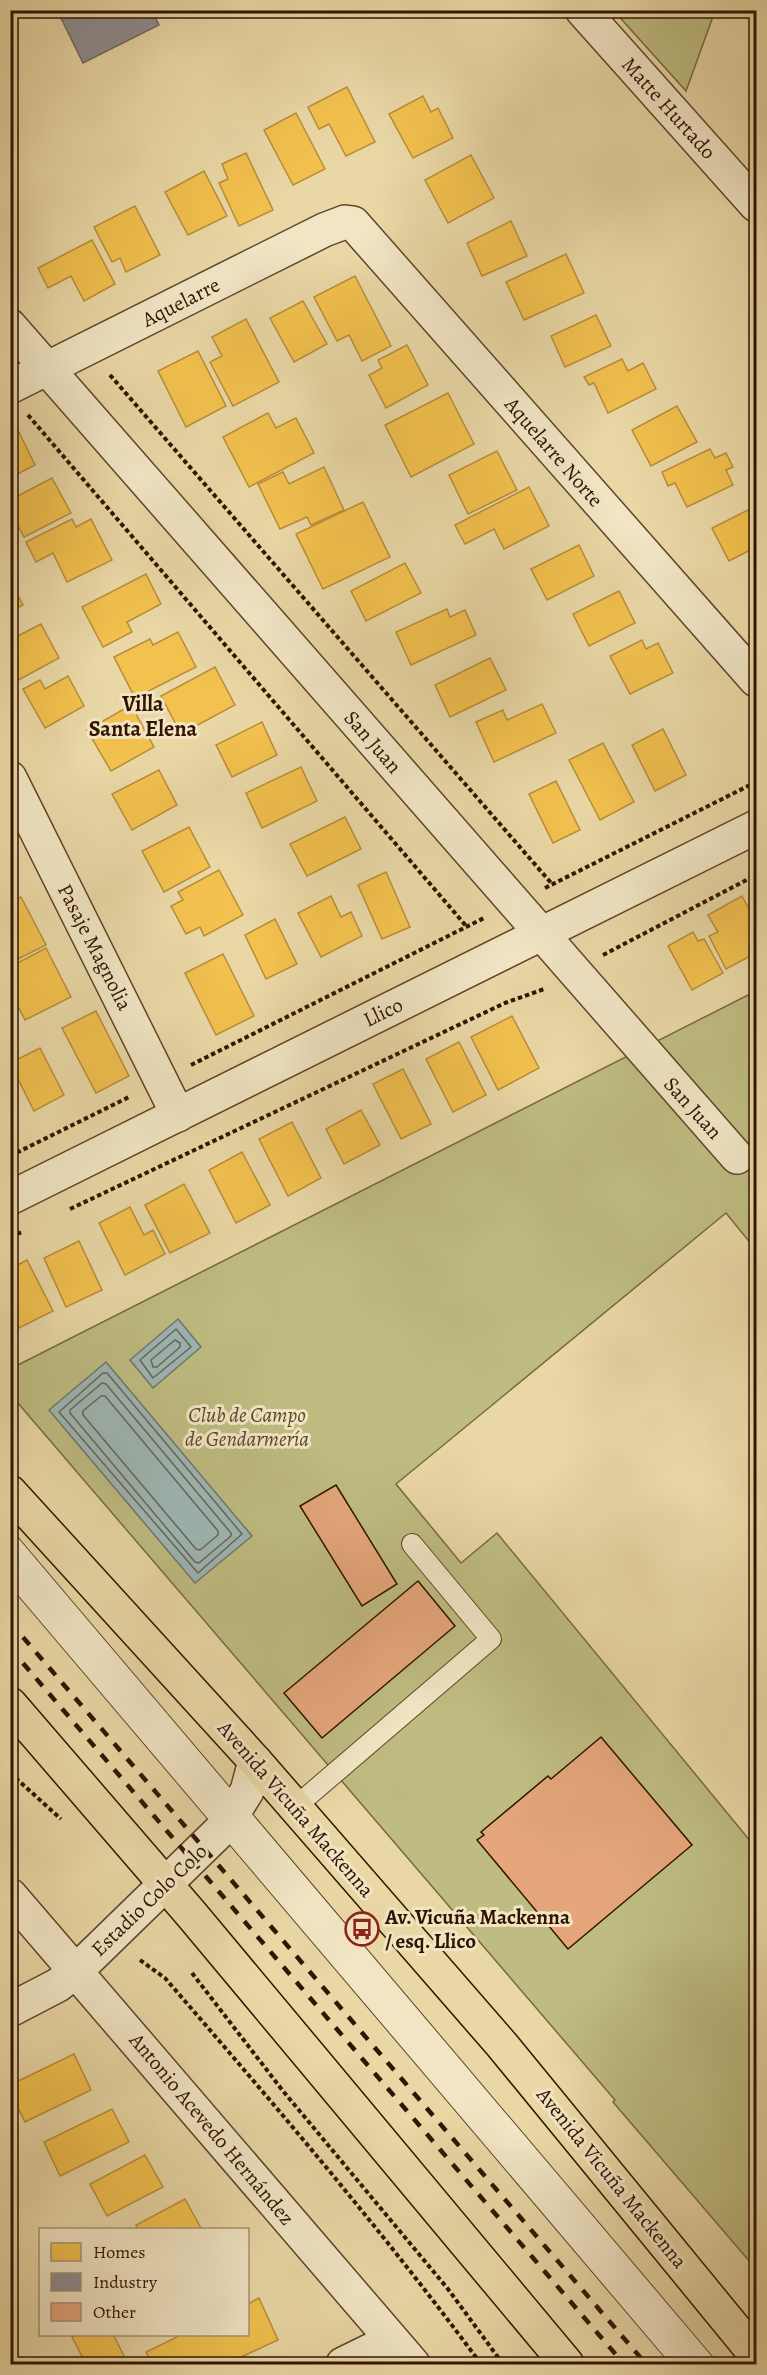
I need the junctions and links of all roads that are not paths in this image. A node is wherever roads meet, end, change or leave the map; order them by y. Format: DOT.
graph roads {
  1 [pos="582,10"];
  2 [pos="756,205"];
  3 [pos="353,223"];
  4 [pos="10,326"];
  5 [pos="48,368"];
  6 [pos="16,397"];
  7 [pos="756,680"];
  8 [pos="10,778"];
  9 [pos="756,827"];
  10 [pos="541,934"];
  11 [pos="178,1115"];
  12 [pos="737,1157"];
  13 [pos="10,1198"];
  14 [pos="10,1492"];
  15 [pos="10,1544"];
  16 [pos="412,1544"];
  17 [pos="10,1570"];
  18 [pos="10,1704"];
  19 [pos="255,1761"];
  20 [pos="295,1807"];
  21 [pos="231,1817"];
  22 [pos="165,1885"];
  23 [pos="10,1895"];
  24 [pos="77,1970"];
  25 [pos="10,2010"];
  26 [pos="403,2352"];
  27 [pos="756,2355"];
  28 [pos="343,2364"];
  29 [pos="567,2364"];
  30 [pos="684,2364"];
  31 [pos="705,2364"];
  1 -- 2 [label="street, Matte Hurtado"];
  3 -- 5 [label="street, Aquelarre"];
  3 -- 7 [label="street, Aquelarre Norte"];
  4 -- 5 [label="street, San Juan"];
  5 -- 6 [label="street, Aquelarre"];
  5 -- 10 [label="street, San Juan"];
  8 -- 11 [label="street, Pasaje Magnolia"];
  9 -- 10 [label="street, Llico"];
  10 -- 11 [label="street, Llico"];
  10 -- 12 [label="street, San Juan"];
  11 -- 13 [label="street, Llico"];
  14 -- 19 [label="main road, Avenida Vicuña Mackenna"];
  15 -- 21 [label="lane"];
  16 -- 20 [label="lane"];
  17 -- 21 [label="lane"];
  18 -- 22 [label="main road"];
  19 -- 20 [label="main road, Avenida Vicuña Mackenna"];
  19 -- 21 [label="street, Estadio Colo Colo"];
  20 -- 27 [label="main road, Avenida Vicuña Mackenna"];
  21 -- 22 [label="street, Estadio Colo Colo"];
  21 -- 30 [label="lane"];
  21 -- 31 [label="lane"];
  22 -- 24 [label="street, Estadio Colo Colo"];
  22 -- 29 [label="main road"];
  23 -- 24 [label="street, Antonio Acevedo Hernández"];
  24 -- 25 [label="street, Estadio Colo Colo"];
  24 -- 26 [label="street, Antonio Acevedo Hernández"];
  26 -- 28 [label="street"];
}
